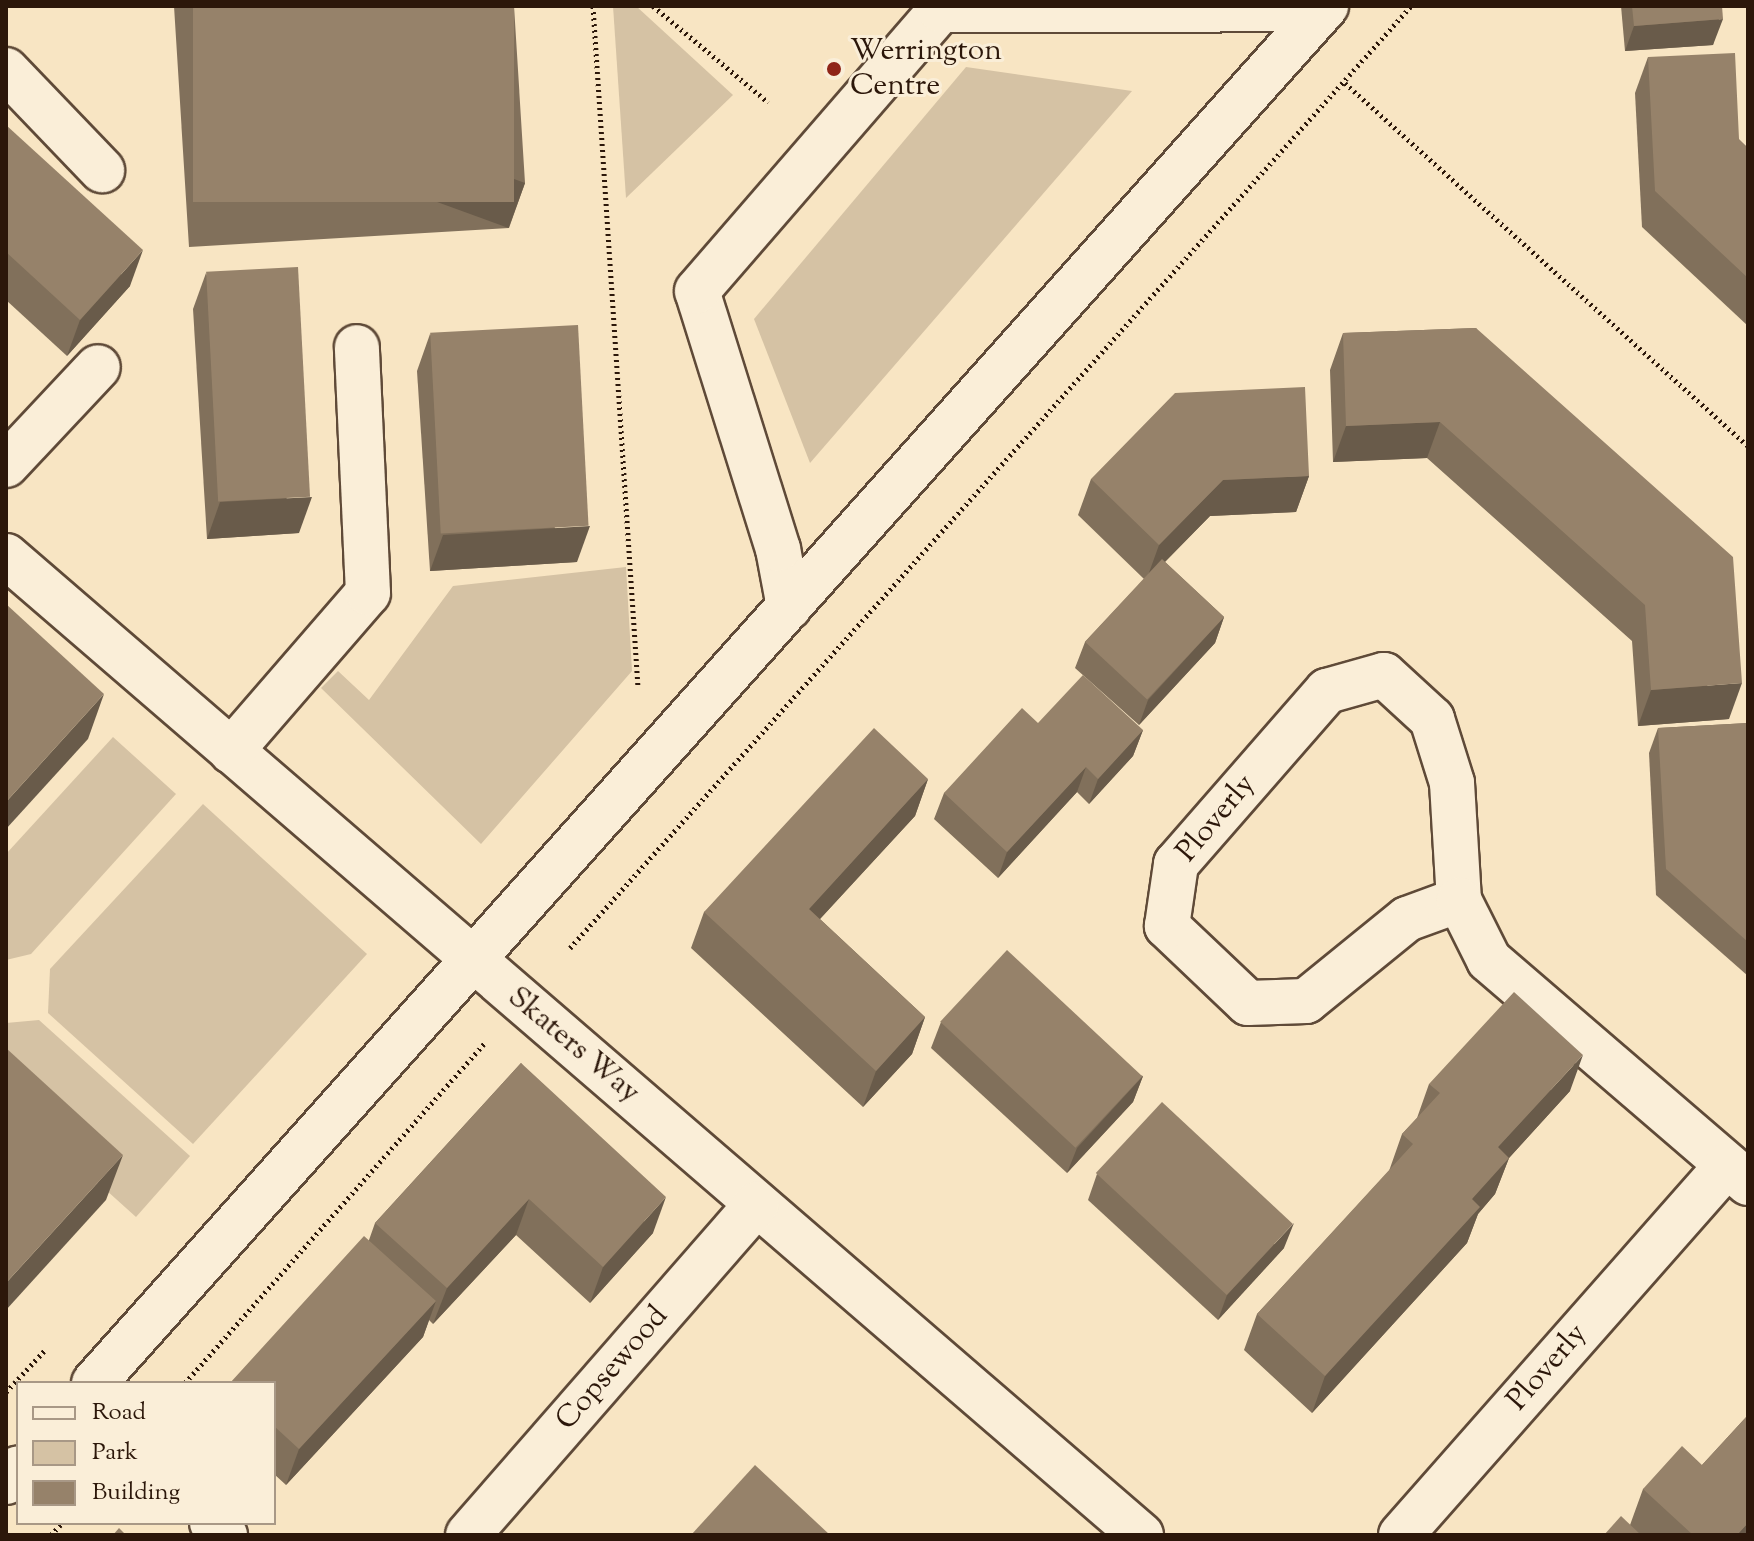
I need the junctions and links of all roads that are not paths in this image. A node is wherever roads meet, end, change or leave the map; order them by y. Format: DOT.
graph roads {
  1 [pos="1325,8"];
  2 [pos="6,70"];
  3 [pos="102,170"];
  4 [pos="357,347"];
  5 [pos="98,367"];
  6 [pos="6,465"];
  7 [pos="6,556"];
  8 [pos="789,607"];
  9 [pos="231,751"];
  10 [pos="1459,900"];
  11 [pos="473,959"];
  12 [pos="1738,1174"];
  13 [pos="757,1204"];
  14 [pos="96,1381"];
  15 [pos="468,1535"];
  16 [pos="1141,1535"];
  17 [pos="1401,1535"];
  1 -- 8 [label="street"];
  1 -- 8 [label="street"];
  2 -- 3 [label="street"];
  4 -- 9 [label="street"];
  5 -- 6 [label="street"];
  7 -- 9 [label="street, Skaters Way"];
  8 -- 11 [label="street"];
  9 -- 11 [label="street, Skaters Way"];
  10 -- 10 [label="street, Ploverly"];
  10 -- 12 [label="street, Ploverly"];
  11 -- 13 [label="street, Skaters Way"];
  11 -- 14 [label="street"];
  12 -- 17 [label="street, Ploverly"];
  13 -- 15 [label="street, Copsewood"];
  13 -- 16 [label="street, Skaters Way"];
}
